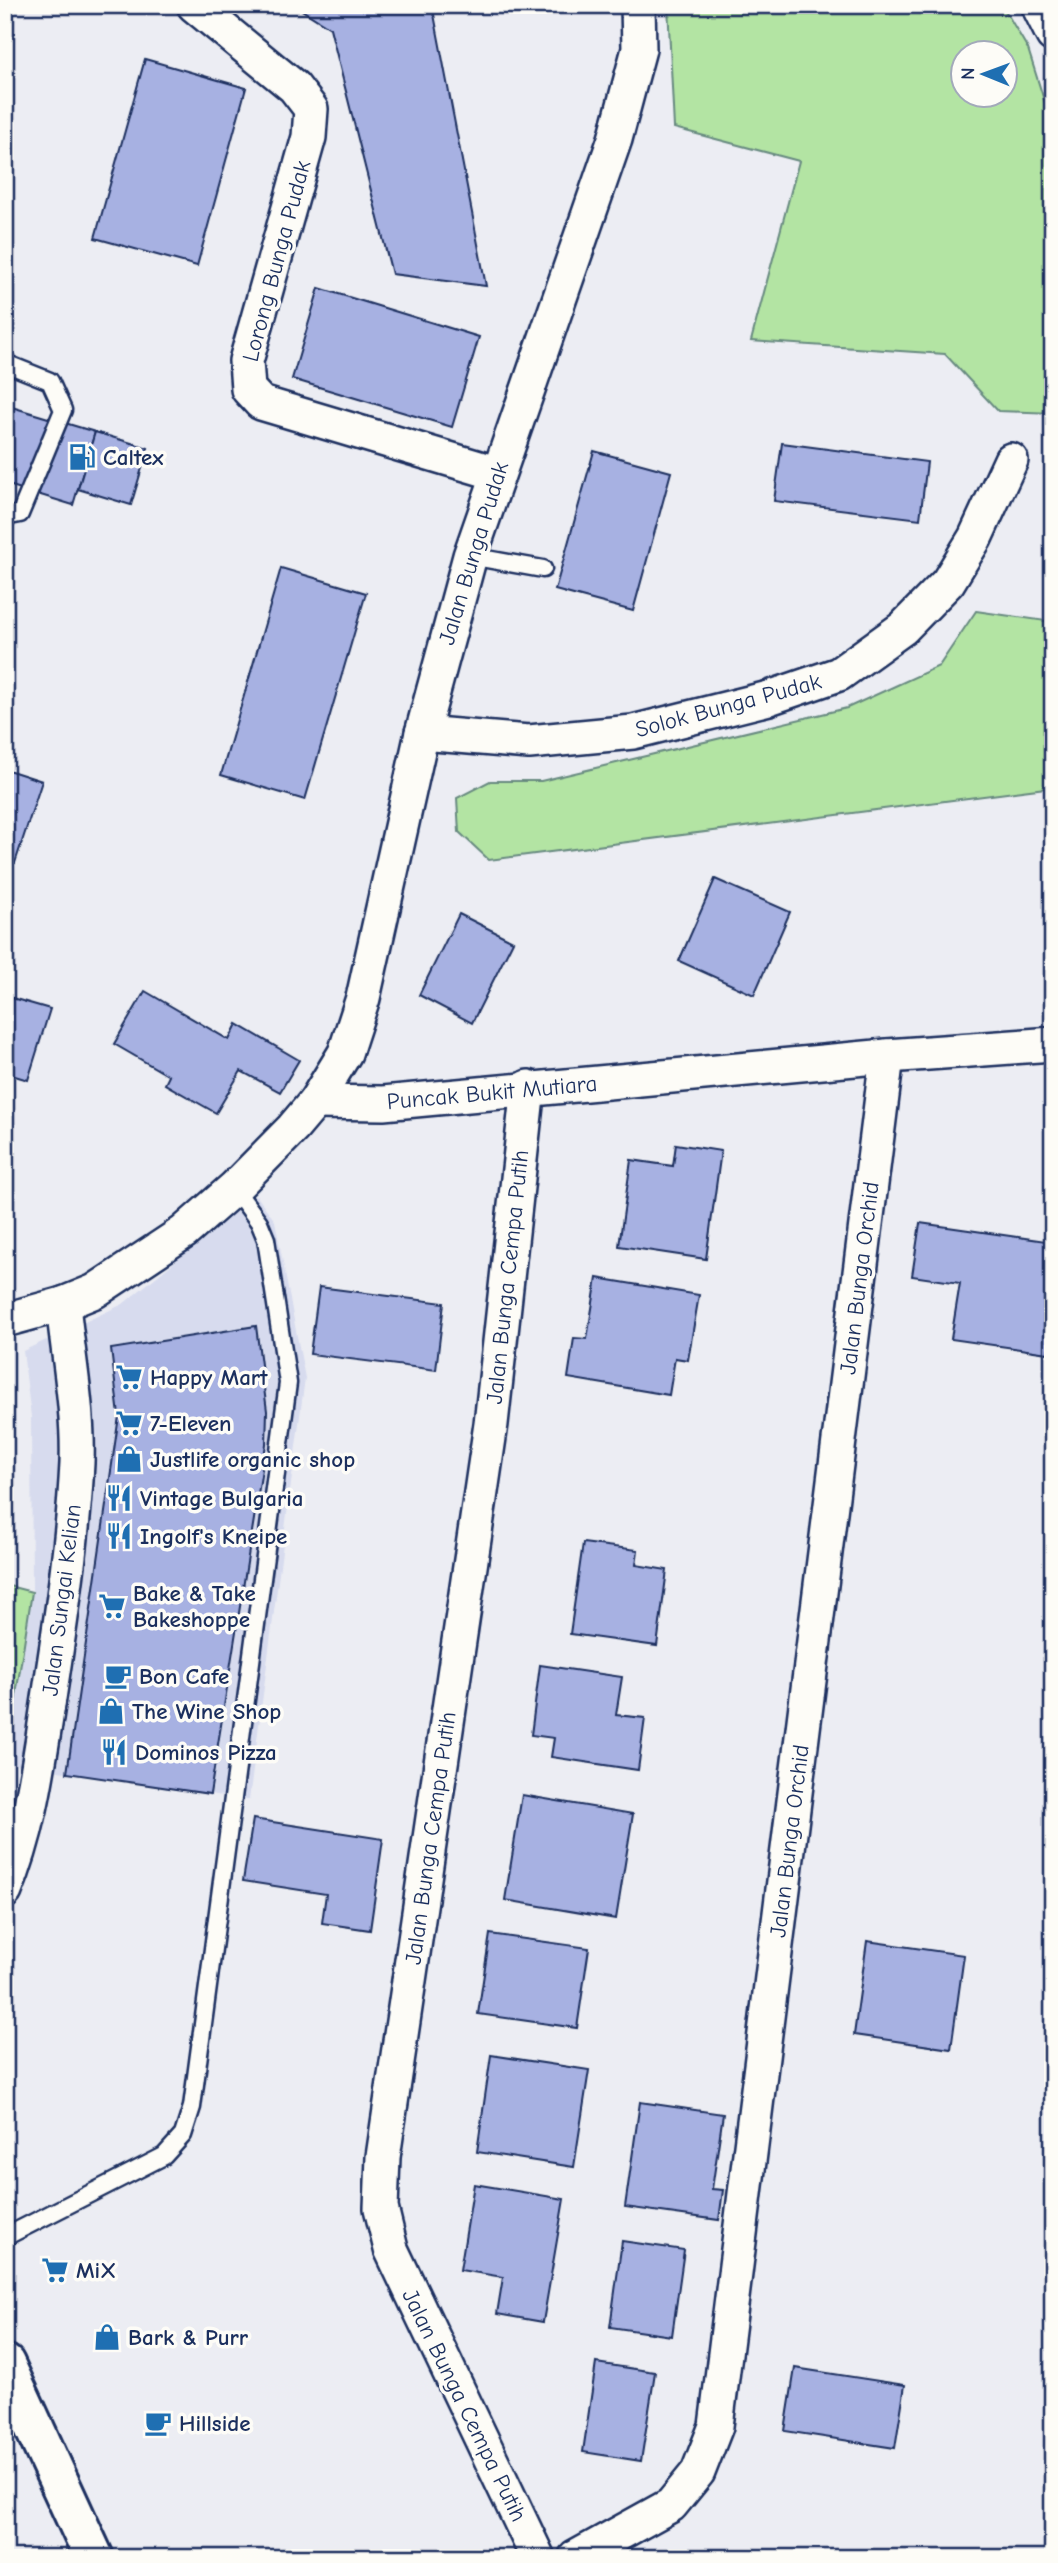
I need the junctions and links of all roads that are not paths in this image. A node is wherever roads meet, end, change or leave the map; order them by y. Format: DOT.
graph roads {
  1 [pos="194,5"];
  2 [pos="638,5"];
  3 [pos="1038,5"];
  4 [pos="1053,35"];
  5 [pos="5,363"];
  6 [pos="1011,460"];
  7 [pos="496,472"];
  8 [pos="5,517"];
  9 [pos="470,556"];
  10 [pos="543,569"];
  11 [pos="422,733"];
  12 [pos="1053,1044"];
  13 [pos="887,1056"];
  14 [pos="528,1087"];
  15 [pos="315,1102"];
  16 [pos="234,1188"];
  17 [pos="63,1304"];
  18 [pos="5,1320"];
  19 [pos="5,1891"];
  20 [pos="5,2237"];
  21 [pos="5,2364"];
  22 [pos="94,2558"];
  23 [pos="538,2558"];
  24 [pos="575,2558"];
  1 -- 7 [label="street, Lorong Bunga Pudak"];
  2 -- 7 [label="street, Jalan Bunga Pudak"];
  3 -- 4 [label="street"];
  5 -- 8 [label="lane"];
  6 -- 11 [label="street, Solok Bunga Pudak"];
  7 -- 9 [label="street, Jalan Bunga Pudak"];
  9 -- 10 [label="lane"];
  9 -- 11 [label="street, Jalan Bunga Pudak"];
  11 -- 15 [label="street, Jalan Bunga Pudak"];
  12 -- 13 [label="street, Puncak Bukit Mutiara"];
  13 -- 14 [label="street, Puncak Bukit Mutiara"];
  13 -- 24 [label="street, Jalan Bunga Orchid"];
  14 -- 15 [label="street, Puncak Bukit Mutiara"];
  14 -- 23 [label="street, Jalan Bunga Cempa Putih"];
  15 -- 16 [label="street"];
  16 -- 17 [label="street"];
  16 -- 20 [label="lane"];
  17 -- 18 [label="street"];
  17 -- 19 [label="street, Jalan Sungai Kelian"];
  21 -- 22 [label="street"];
}
